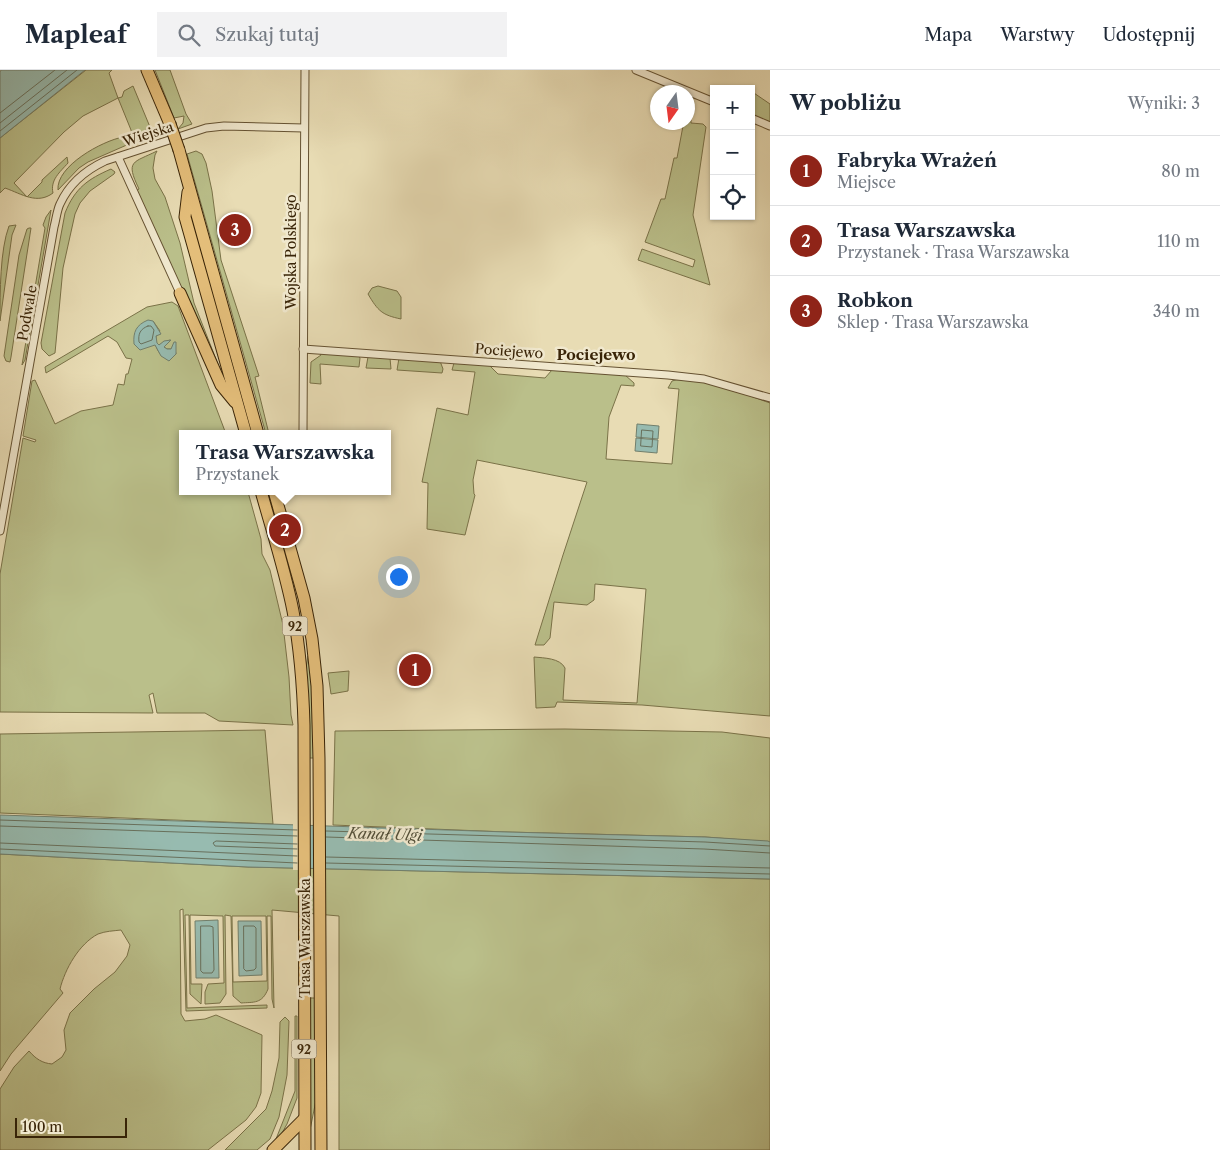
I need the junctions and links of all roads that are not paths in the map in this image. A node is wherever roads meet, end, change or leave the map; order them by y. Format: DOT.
graph roads {
  1 [pos="147,70"];
  2 [pos="305,70"];
  3 [pos="636,70"];
  4 [pos="710,100"];
  5 [pos="755,120"];
  6 [pos="770,126"];
  7 [pos="304,128"];
  8 [pos="118,157"];
  9 [pos="189,185"];
  10 [pos="180,293"];
  11 [pos="303,349"];
  12 [pos="770,398"];
  13 [pos="237,405"];
  14 [pos="245,430"];
  15 [pos="257,430"];
  16 [pos="303,430"];
  17 [pos="263,495"];
  18 [pos="275,495"];
  19 [pos="0,531"];
  20 [pos="304,1119"];
  21 [pos="273,1150"];
  22 [pos="305,1150"];
  23 [pos="321,1150"];
  1 -- 9 [label="main road, bridge"];
  2 -- 7 [label="street, Wojska Polskiego"];
  3 -- 4 [label="street"];
  5 -- 6 [label="street"];
  7 -- 8 [label="street, Wiejska"];
  7 -- 11 [label="street, Wojska Polskiego"];
  8 -- 10 [label="street, Wiejska"];
  8 -- 19 [label="street, Podwale"];
  9 -- 13 [label="main road"];
  9 -- 15 [label="main road"];
  10 -- 13 [label="main road"];
  11 -- 12 [label="street, Pociejewo"];
  11 -- 16 [label="street, Wojska Polskiego"];
  13 -- 14 [label="main road"];
  17 -- 20 [label="main road, Trasa Warszawska / 92"];
  18 -- 23 [label="main road, Trasa Warszawska / 92"];
  20 -- 21 [label="main road"];
  20 -- 22 [label="main road, Trasa Warszawska / 92"];
}
